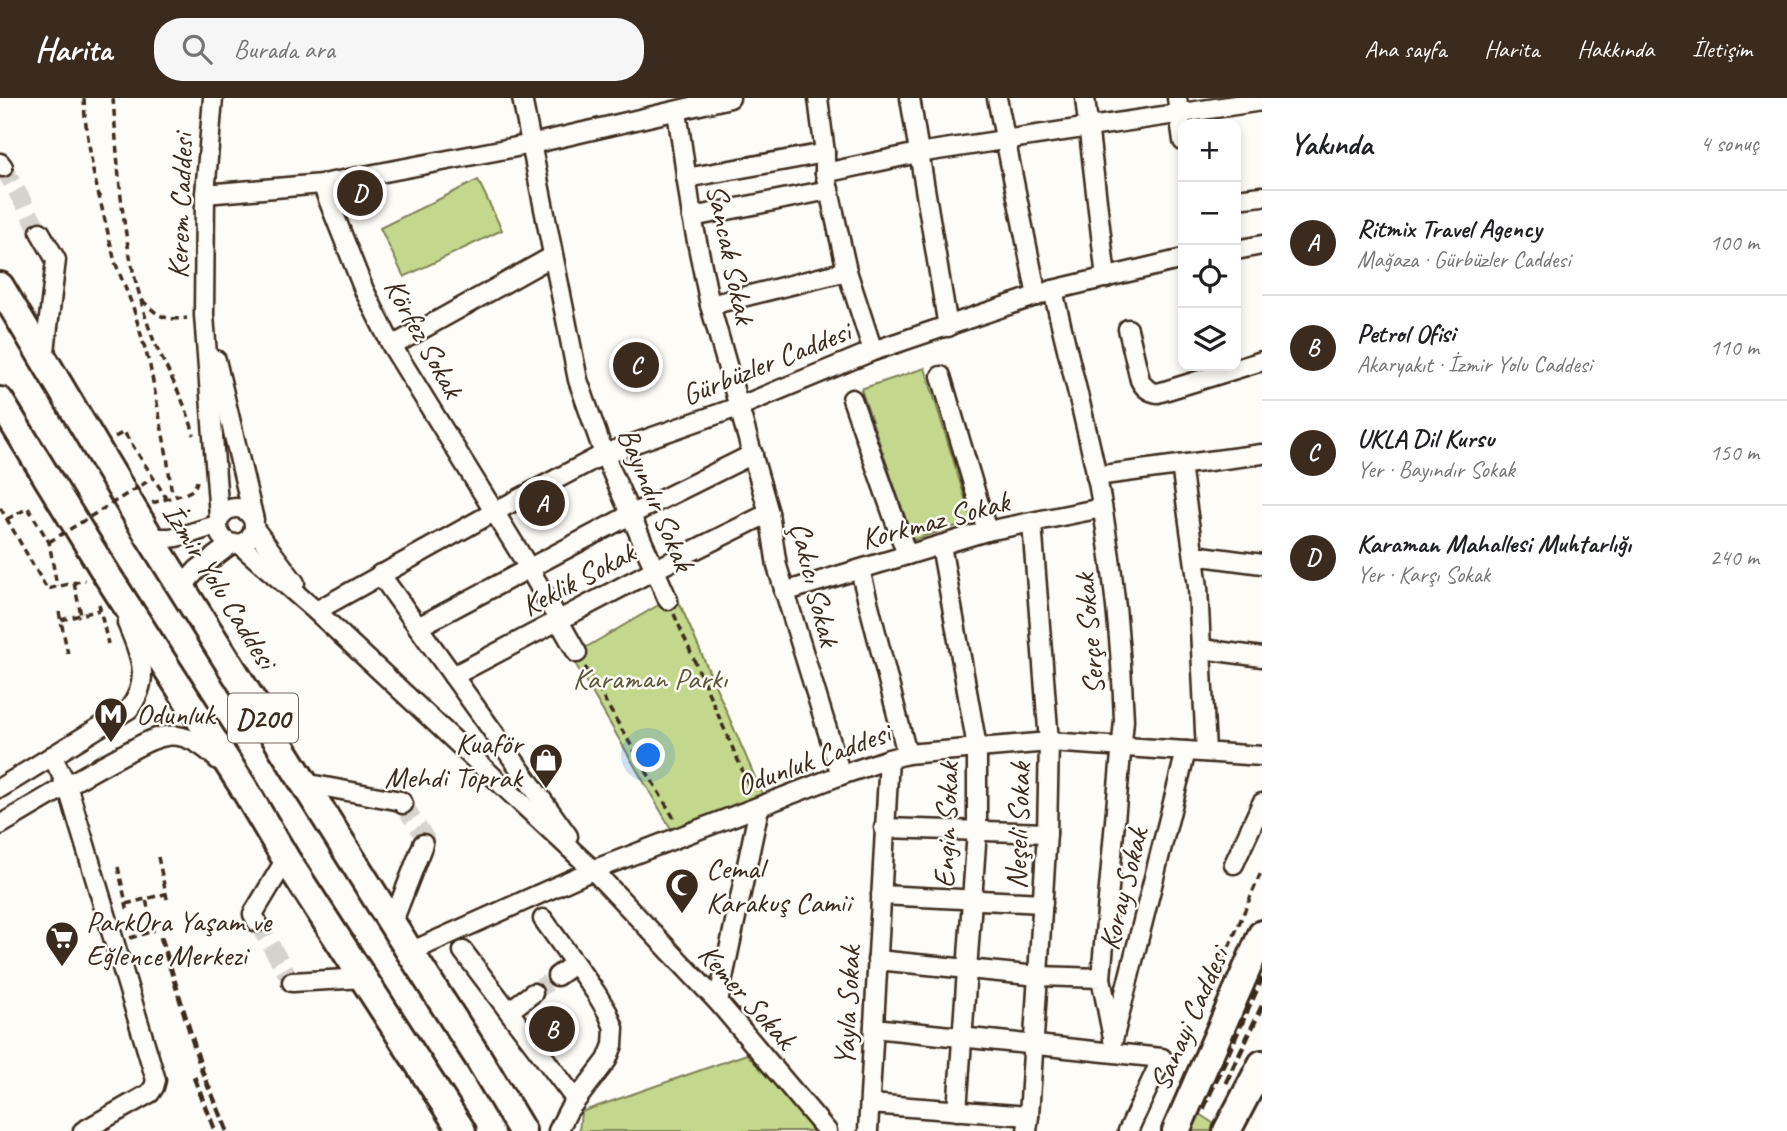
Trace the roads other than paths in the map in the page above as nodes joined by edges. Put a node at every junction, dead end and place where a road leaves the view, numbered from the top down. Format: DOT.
graph roads {
  1 [pos="213,98"];
  2 [pos="522,98"];
  3 [pos="730,98"];
  4 [pos="818,98"];
  5 [pos="910,98"];
  6 [pos="997,98"];
  7 [pos="1085,98"];
  8 [pos="1262,101"];
  9 [pos="1178,106"];
  10 [pos="677,111"];
  11 [pos="1089,127"];
  12 [pos="1004,140"];
  13 [pos="531,144"];
  14 [pos="825,153"];
  15 [pos="918,153"];
  16 [pos="686,178"];
  17 [pos="827,182"];
  18 [pos="322,184"];
  19 [pos="205,194"];
  20 [pos="1262,195"];
  21 [pos="1241,198"];
  22 [pos="692,218"];
  23 [pos="40,232"];
  24 [pos="1262,246"];
  25 [pos="1241,249"];
  26 [pos="553,256"];
  27 [pos="1178,260"];
  28 [pos="847,271"];
  29 [pos="1106,278"];
  30 [pos="3,289"];
  31 [pos="1045,293"];
  32 [pos="710,304"];
  33 [pos="204,316"];
  34 [pos="948,327"];
  35 [pos="1128,329"];
  36 [pos="392,346"];
  37 [pos="873,351"];
  38 [pos="44,360"];
  39 [pos="1262,361"];
  40 [pos="1241,365"];
  41 [pos="1216,371"];
  42 [pos="941,376"];
  43 [pos="852,399"];
  44 [pos="0,401"];
  45 [pos="738,407"];
  46 [pos="604,454"];
  47 [pos="752,454"];
  48 [pos="1262,454"];
  49 [pos="1181,465"];
  50 [pos="1096,476"];
  51 [pos="1102,508"];
  52 [pos="494,512"];
  53 [pos="769,513"];
  54 [pos="630,515"];
  55 [pos="218,521"];
  56 [pos="1032,523"];
  57 [pos="254,524"];
  58 [pos="987,531"];
  59 [pos="149,536"];
  60 [pos="235,544"];
  61 [pos="941,545"];
  62 [pos="907,555"];
  63 [pos="1194,555"];
  64 [pos="1262,564"];
  65 [pos="529,568"];
  66 [pos="654,570"];
  67 [pos="860,570"];
  68 [pos="380,574"];
  69 [pos="107,575"];
  70 [pos="784,592"];
  71 [pos="186,594"];
  72 [pos="668,600"];
  73 [pos="316,611"];
  74 [pos="560,621"];
  75 [pos="418,627"];
  76 [pos="1202,649"];
  77 [pos="577,653"];
  78 [pos="1262,657"];
  79 [pos="453,676"];
  80 [pos="1049,742"];
  81 [pos="1122,746"];
  82 [pos="977,747"];
  83 [pos="1186,751"];
  84 [pos="1206,752"];
  85 [pos="907,754"];
  86 [pos="52,756"];
  87 [pos="1262,756"];
  88 [pos="889,759"];
  89 [pos="841,775"];
  90 [pos="304,783"];
  91 [pos="67,785"];
  92 [pos="242,785"];
  93 [pos="0,788"];
  94 [pos="1262,803"];
  95 [pos="403,804"];
  96 [pos="759,808"];
  97 [pos="0,825"];
  98 [pos="884,828"];
  99 [pos="976,830"];
  100 [pos="1047,833"];
  101 [pos="423,844"];
  102 [pos="286,859"];
  103 [pos="1234,864"];
  104 [pos="593,870"];
  105 [pos="881,895"];
  106 [pos="971,900"];
  107 [pos="1042,903"];
  108 [pos="543,919"];
  109 [pos="257,922"];
  110 [pos="392,924"];
  111 [pos="1262,934"];
  112 [pos="463,951"];
  113 [pos="410,952"];
  114 [pos="877,960"];
  115 [pos="574,964"];
  116 [pos="966,968"];
  117 [pos="557,976"];
  118 [pos="1038,976"];
  119 [pos="365,978"];
  120 [pos="1101,978"];
  121 [pos="292,982"];
  122 [pos="533,993"];
  123 [pos="718,1002"];
  124 [pos="509,1011"];
  125 [pos="874,1028"];
  126 [pos="962,1037"];
  127 [pos="1113,1040"];
  128 [pos="1033,1045"];
  129 [pos="1262,1063"];
  130 [pos="1262,1080"];
  131 [pos="576,1100"];
  132 [pos="870,1104"];
  133 [pos="957,1111"];
  134 [pos="1028,1123"];
  135 [pos="83,1131"];
  136 [pos="462,1131"];
  137 [pos="522,1131"];
  138 [pos="558,1131"];
  139 [pos="827,1131"];
  140 [pos="868,1131"];
  141 [pos="1128,1131"];
  142 [pos="1176,1131"];
  143 [pos="1227,1131"];
  144 [pos="1242,1131"];
  1 -- 19 [label="street, Kerem Caddesi"];
  2 -- 13 [label="street, Bayındır Sokak"];
  3 -- 10 [label="street"];
  4 -- 14 [label="street"];
  5 -- 15 [label="street"];
  6 -- 12 [label="street, Serçe Sokak"];
  7 -- 11 [label="street"];
  8 -- 9 [label="street"];
  9 -- 11 [label="street"];
  10 -- 13 [label="street"];
  10 -- 16 [label="street, Sancak Sokak"];
  11 -- 12 [label="street"];
  11 -- 29 [label="street"];
  12 -- 15 [label="street"];
  12 -- 31 [label="street, Serçe Sokak"];
  13 -- 18 [label="street"];
  13 -- 26 [label="street, Bayındır Sokak"];
  14 -- 16 [label="street"];
  14 -- 17 [label="street"];
  15 -- 17 [label="street"];
  15 -- 34 [label="street"];
  16 -- 22 [label="street, Sancak Sokak"];
  17 -- 22 [label="street"];
  17 -- 28 [label="street"];
  18 -- 19 [label="street"];
  18 -- 36 [label="street, Körfez Sokak"];
  19 -- 33 [label="street, Kerem Caddesi"];
  20 -- 21 [label="street"];
  22 -- 32 [label="street, Sancak Sokak"];
  23 -- 38 [label="street"];
  24 -- 25 [label="street"];
  26 -- 36 [label="street"];
  26 -- 46 [label="street, Bayındır Sokak"];
  27 -- 29 [label="street, Gürbüzler Caddesi"];
  28 -- 32 [label="street"];
  28 -- 37 [label="street"];
  29 -- 31 [label="street, Gürbüzler Caddesi"];
  30 -- 38 [label="highway, İzmir Yolu Caddesi / D200"];
  31 -- 34 [label="street, Gürbüzler Caddesi"];
  31 -- 50 [label="street, Serçe Sokak"];
  32 -- 45 [label="street, Sancak Sokak"];
  33 -- 55 [label="street, Kerem Caddesi"];
  33 -- 57 [label="street, Kerem Caddesi"];
  34 -- 37 [label="street, Gürbüzler Caddesi"];
  35 -- 41 [label="street"];
  36 -- 52 [label="street, Körfez Sokak"];
  37 -- 45 [label="street, Gürbüzler Caddesi"];
  38 -- 59 [label="highway, İzmir Yolu Caddesi / D200"];
  39 -- 40 [label="street"];
  42 -- 58 [label="street"];
  43 -- 62 [label="street"];
  44 -- 69 [label="highway, D200"];
  45 -- 46 [label="street, Gürbüzler Caddesi"];
  45 -- 47 [label="street, Çakıcı Sokak"];
  46 -- 52 [label="street, Gürbüzler Caddesi"];
  46 -- 54 [label="street, Bayındır Sokak"];
  47 -- 53 [label="street, Çakıcı Sokak"];
  47 -- 54 [label="street"];
  48 -- 49 [label="street"];
  49 -- 50 [label="street"];
  49 -- 63 [label="street"];
  50 -- 51 [label="street, Serçe Sokak"];
  51 -- 56 [label="street, Korkmaz Sokak"];
  51 -- 81 [label="street, Serçe Sokak"];
  52 -- 65 [label="street, Körfez Sokak"];
  52 -- 68 [label="street, Gürbüzler Caddesi"];
  53 -- 66 [label="street, Keklik Sokak"];
  53 -- 70 [label="street, Çakıcı Sokak"];
  54 -- 65 [label="street"];
  54 -- 66 [label="street, Bayındır Sokak"];
  55 -- 57 [label="street"];
  55 -- 59 [label="street"];
  55 -- 60 [label="street, Kerem Caddesi"];
  56 -- 58 [label="street, Korkmaz Sokak"];
  56 -- 80 [label="street, Neşeli Sokak"];
  57 -- 60 [label="street"];
  57 -- 73 [label="street, Kerem Caddesi"];
  58 -- 61 [label="street, Korkmaz Sokak"];
  59 -- 71 [label="highway, İzmir Yolu Caddesi / D200"];
  60 -- 71 [label="street"];
  60 -- 73 [label="street, Kerem Caddesi"];
  61 -- 62 [label="street, Korkmaz Sokak"];
  61 -- 82 [label="street, Engin Sokak"];
  62 -- 67 [label="street, Korkmaz Sokak"];
  63 -- 64 [label="street"];
  63 -- 76 [label="street"];
  65 -- 74 [label="street, Körfez Sokak"];
  65 -- 75 [label="street"];
  66 -- 72 [label="street, Bayındır Sokak"];
  66 -- 74 [label="street, Keklik Sokak"];
  67 -- 70 [label="street, Korkmaz Sokak"];
  67 -- 85 [label="street"];
  68 -- 73 [label="street, Gürbüzler Caddesi"];
  68 -- 75 [label="street"];
  69 -- 86 [label="street"];
  69 -- 92 [label="highway, D200"];
  70 -- 89 [label="street, Çakıcı Sokak"];
  71 -- 90 [label="highway, İzmir Yolu Caddesi / D200"];
  73 -- 104 [label="street, Kerem Caddesi"];
  74 -- 77 [label="street, Körfez Sokak"];
  74 -- 79 [label="street, Keklik Sokak"];
  75 -- 79 [label="street"];
  76 -- 78 [label="street"];
  76 -- 84 [label="street"];
  79 -- 104 [label="street"];
  80 -- 81 [label="street, Odunluk Caddesi"];
  80 -- 82 [label="street, Odunluk Caddesi"];
  80 -- 100 [label="street, Neşeli Sokak"];
  81 -- 83 [label="street, Odunluk Caddesi"];
  81 -- 120 [label="street, Serçe Sokak"];
  82 -- 85 [label="street, Odunluk Caddesi"];
  82 -- 99 [label="street, Engin Sokak"];
  83 -- 84 [label="street, Odunluk Caddesi"];
  83 -- 127 [label="street, Koray Sokak"];
  84 -- 87 [label="street, Odunluk Caddesi"];
  85 -- 88 [label="street, Odunluk Caddesi"];
  86 -- 91 [label="street"];
  86 -- 93 [label="street"];
  88 -- 89 [label="street, Odunluk Caddesi"];
  88 -- 98 [label="street, Yayla Sokak"];
  89 -- 96 [label="street, Odunluk Caddesi"];
  90 -- 95 [label="street"];
  90 -- 110 [label="highway, İzmir Yolu Caddesi / D200"];
  91 -- 92 [label="street"];
  91 -- 97 [label="street"];
  91 -- 135 [label="street"];
  92 -- 102 [label="highway, D200"];
  94 -- 103 [label="street"];
  96 -- 104 [label="street, Odunluk Caddesi"];
  96 -- 123 [label="street"];
  98 -- 99 [label="street"];
  98 -- 105 [label="street, Yayla Sokak"];
  99 -- 100 [label="street"];
  99 -- 106 [label="street, Engin Sokak"];
  100 -- 107 [label="street, Neşeli Sokak"];
  101 -- 110 [label="street"];
  102 -- 109 [label="street"];
  102 -- 119 [label="highway, D200"];
  104 -- 113 [label="street, Odunluk Caddesi"];
  104 -- 123 [label="street, Kemer Sokak"];
  105 -- 106 [label="street"];
  105 -- 114 [label="street, Yayla Sokak"];
  106 -- 107 [label="street"];
  106 -- 116 [label="street, Engin Sokak"];
  107 -- 118 [label="street, Neşeli Sokak"];
  108 -- 115 [label="street"];
  110 -- 113 [label="highway, İzmir Yolu Caddesi / D200"];
  111 -- 142 [label="highway, Sanayi Caddesi"];
  112 -- 124 [label="street"];
  113 -- 137 [label="highway, İzmir Yolu Caddesi / D200"];
  114 -- 116 [label="street"];
  114 -- 125 [label="street, Yayla Sokak"];
  115 -- 117 [label="street"];
  115 -- 131 [label="street"];
  116 -- 118 [label="street"];
  116 -- 126 [label="street, Engin Sokak"];
  118 -- 120 [label="street"];
  118 -- 128 [label="street, Neşeli Sokak"];
  119 -- 121 [label="street"];
  119 -- 136 [label="highway, D200"];
  120 -- 127 [label="street, Serçe Sokak"];
  122 -- 124 [label="street"];
  123 -- 139 [label="street, Kemer Sokak"];
  124 -- 131 [label="street"];
  125 -- 126 [label="street"];
  125 -- 132 [label="street, Yayla Sokak"];
  126 -- 128 [label="street"];
  126 -- 133 [label="street, Engin Sokak"];
  128 -- 134 [label="street, Neşeli Sokak"];
  128 -- 141 [label="street"];
  129 -- 143 [label="highway"];
  130 -- 144 [label="highway"];
  131 -- 138 [label="street"];
  132 -- 133 [label="street"];
  132 -- 140 [label="street, Yayla Sokak"];
  133 -- 134 [label="street"];
}
